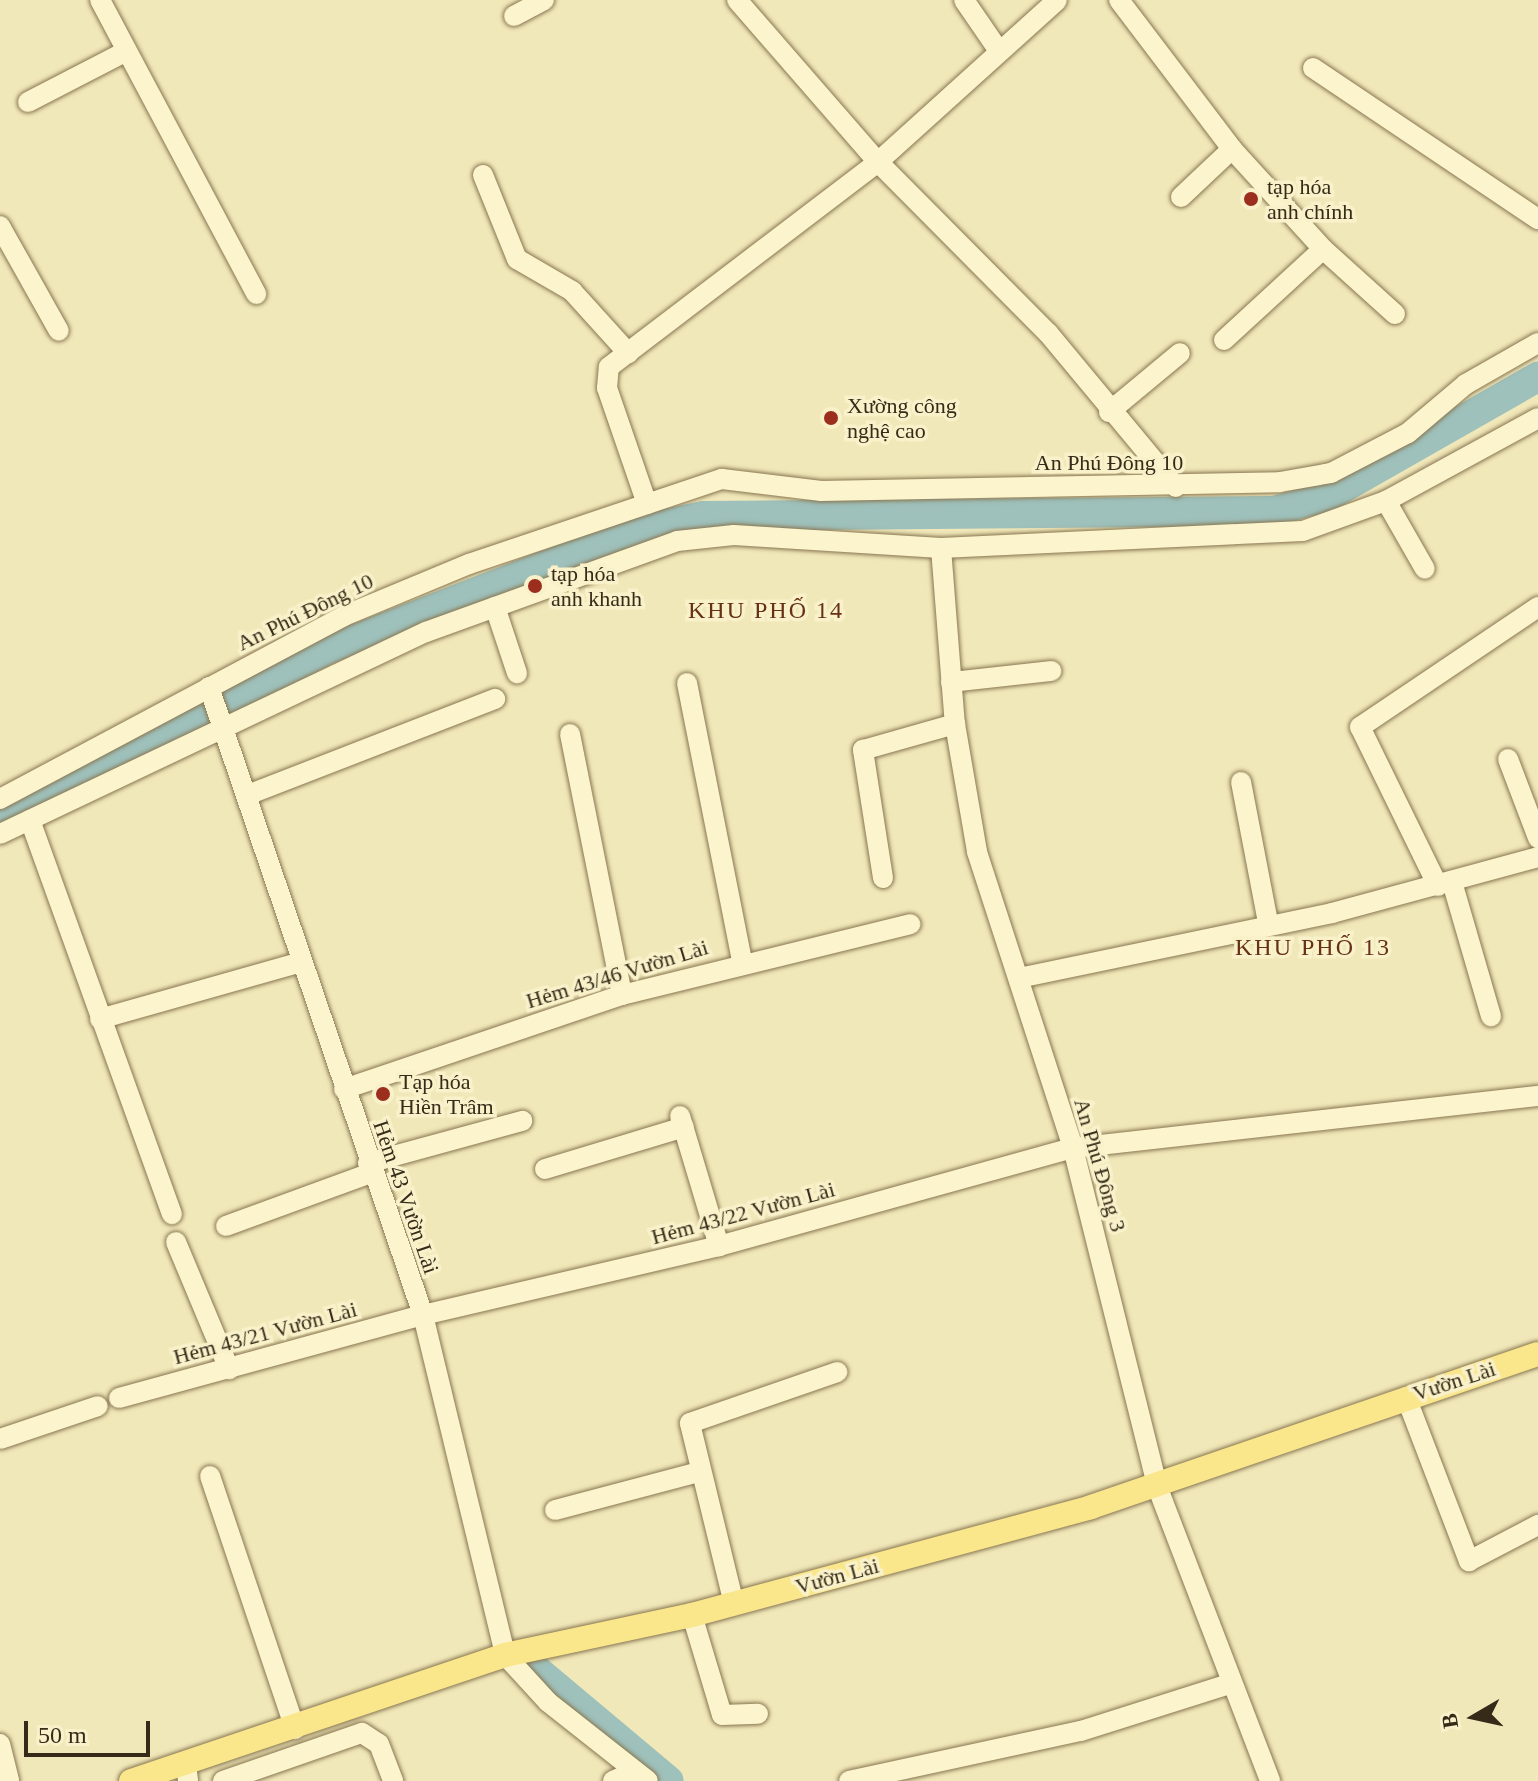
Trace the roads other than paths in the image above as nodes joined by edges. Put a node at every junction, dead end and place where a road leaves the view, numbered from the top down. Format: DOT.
graph roads {
  1 [pos="100,0"];
  2 [pos="544,0"];
  3 [pos="737,0"];
  4 [pos="964,0"];
  5 [pos="1057,0"];
  6 [pos="1119,0"];
  7 [pos="514,16"];
  8 [pos="999,51"];
  9 [pos="125,52"];
  10 [pos="1313,68"];
  11 [pos="28,102"];
  12 [pos="1232,149"];
  13 [pos="878,162"];
  14 [pos="483,175"];
  15 [pos="1181,197"];
  16 [pos="1538,219"];
  17 [pos="0,226"];
  18 [pos="1323,249"];
  19 [pos="256,294"];
  20 [pos="1395,314"];
  21 [pos="59,331"];
  22 [pos="1224,340"];
  23 [pos="1538,343"];
  24 [pos="628,353"];
  25 [pos="1180,353"];
  26 [pos="1109,412"];
  27 [pos="1538,418"];
  28 [pos="1176,487"];
  29 [pos="1386,501"];
  30 [pos="647,504"];
  31 [pos="941,548"];
  32 [pos="1425,569"];
  33 [pos="495,607"];
  34 [pos="1538,607"];
  35 [pos="1051,671"];
  36 [pos="517,673"];
  37 [pos="951,682"];
  38 [pos="687,683"];
  39 [pos="210,690"];
  40 [pos="495,699"];
  41 [pos="222,720"];
  42 [pos="955,724"];
  43 [pos="570,734"];
  44 [pos="1508,759"];
  45 [pos="1241,782"];
  46 [pos="250,794"];
  47 [pos="0,799"];
  48 [pos="30,820"];
  49 [pos="0,834"];
  50 [pos="1538,838"];
  51 [pos="1538,857"];
  52 [pos="883,878"];
  53 [pos="1445,884"];
  54 [pos="1268,922"];
  55 [pos="910,924"];
  56 [pos="742,961"];
  57 [pos="301,962"];
  58 [pos="1019,978"];
  59 [pos="622,995"];
  60 [pos="1491,1016"];
  61 [pos="100,1019"];
  62 [pos="344,1089"];
  63 [pos="1538,1096"];
  64 [pos="522,1121"];
  65 [pos="1073,1148"];
  66 [pos="370,1168"];
  67 [pos="545,1169"];
  68 [pos="172,1214"];
  69 [pos="226,1226"];
  70 [pos="176,1242"];
  71 [pos="719,1246"];
  72 [pos="423,1315"];
  73 [pos="1538,1354"];
  74 [pos="229,1369"];
  75 [pos="837,1372"];
  76 [pos="1406,1397"];
  77 [pos="119,1398"];
  78 [pos="98,1406"];
  79 [pos="0,1439"];
  80 [pos="699,1472"];
  81 [pos="210,1476"];
  82 [pos="1157,1486"];
  83 [pos="555,1510"];
  84 [pos="1538,1525"];
  85 [pos="734,1604"];
  86 [pos="692,1615"];
  87 [pos="505,1655"];
  88 [pos="1229,1684"];
  89 [pos="758,1714"];
  90 [pos="295,1729"];
  91 [pos="0,1744"];
  92 [pos="187,1772"];
  93 [pos="642,1776"];
  94 [pos="9,1781"];
  95 [pos="131,1781"];
  96 [pos="223,1781"];
  97 [pos="393,1781"];
  98 [pos="613,1781"];
  99 [pos="849,1781"];
  100 [pos="1270,1781"];
  1 -- 9 [label="street"];
  2 -- 7 [label="street"];
  3 -- 13 [label="street"];
  4 -- 8 [label="street"];
  5 -- 8 [label="street"];
  6 -- 12 [label="street"];
  8 -- 13 [label="street"];
  9 -- 11 [label="street"];
  9 -- 19 [label="street"];
  10 -- 16 [label="street"];
  12 -- 15 [label="street"];
  12 -- 18 [label="street"];
  13 -- 24 [label="street"];
  13 -- 26 [label="street"];
  14 -- 24 [label="street"];
  17 -- 21 [label="street"];
  18 -- 20 [label="street"];
  18 -- 22 [label="street"];
  23 -- 28 [label="street, An Phú Đông 10"];
  24 -- 30 [label="street"];
  25 -- 26 [label="street"];
  26 -- 28 [label="street"];
  27 -- 29 [label="street"];
  28 -- 30 [label="street, An Phú Đông 10"];
  29 -- 31 [label="street"];
  29 -- 32 [label="street"];
  30 -- 39 [label="street, An Phú Đông 10"];
  31 -- 33 [label="street"];
  31 -- 37 [label="street, An Phú Đông 3"];
  33 -- 36 [label="street"];
  33 -- 41 [label="street"];
  34 -- 53 [label="street"];
  35 -- 37 [label="street"];
  37 -- 42 [label="street, An Phú Đông 3"];
  38 -- 56 [label="street"];
  39 -- 41 [label="street, Hẻm 43 Vườn Lài"];
  39 -- 47 [label="street, An Phú Đông 10"];
  40 -- 46 [label="street"];
  41 -- 46 [label="street, Hẻm 43 Vườn Lài"];
  41 -- 48 [label="street"];
  42 -- 52 [label="street"];
  42 -- 58 [label="street, An Phú Đông 3"];
  43 -- 59 [label="street"];
  44 -- 50 [label="street"];
  45 -- 54 [label="street"];
  46 -- 57 [label="street, Hẻm 43 Vườn Lài"];
  48 -- 49 [label="street"];
  48 -- 61 [label="street"];
  51 -- 53 [label="street"];
  53 -- 54 [label="street"];
  53 -- 60 [label="street"];
  54 -- 58 [label="street"];
  55 -- 56 [label="street, Hẻm 43/46 Vườn Lài"];
  56 -- 59 [label="street, Hẻm 43/46 Vườn Lài"];
  57 -- 61 [label="street"];
  57 -- 62 [label="street, Hẻm 43 Vườn Lài"];
  58 -- 65 [label="street, An Phú Đông 3"];
  59 -- 62 [label="street, Hẻm 43/46 Vườn Lài"];
  61 -- 68 [label="street"];
  62 -- 66 [label="street, Hẻm 43 Vườn Lài"];
  63 -- 65 [label="street, Hẻm 43/22 Vườn Lài"];
  64 -- 66 [label="street"];
  65 -- 71 [label="street, Hẻm 43/22 Vườn Lài"];
  65 -- 82 [label="street, An Phú Đông 3"];
  66 -- 69 [label="street"];
  66 -- 72 [label="street, Hẻm 43 Vườn Lài"];
  67 -- 71 [label="street"];
  70 -- 74 [label="street"];
  71 -- 72 [label="street, Hẻm 43/22 Vườn Lài"];
  72 -- 74 [label="street, Hẻm 43/21 Vườn Lài"];
  72 -- 87 [label="street, Hẻm 43 Vườn Lài"];
  73 -- 76 [label="main road, Vườn Lài"];
  74 -- 77 [label="street, Hẻm 43/21 Vườn Lài"];
  75 -- 80 [label="street"];
  76 -- 82 [label="main road, Vườn Lài"];
  76 -- 84 [label="street"];
  78 -- 79 [label="street"];
  80 -- 83 [label="street"];
  80 -- 85 [label="street"];
  81 -- 90 [label="street"];
  82 -- 85 [label="main road, Vườn Lài"];
  82 -- 88 [label="street, An Phú Đông 3"];
  85 -- 86 [label="main road, Vườn Lài"];
  86 -- 87 [label="main road, Vườn Lài"];
  86 -- 89 [label="street"];
  87 -- 90 [label="main road, Vườn Lài"];
  87 -- 93 [label="street"];
  88 -- 99 [label="street"];
  88 -- 100 [label="street, An Phú Đông 3"];
  90 -- 92 [label="main road, Vườn Lài"];
  91 -- 94 [label="street"];
  92 -- 95 [label="main road, Vườn Lài"];
  93 -- 98 [label="street"];
  96 -- 97 [label="street"];
}
